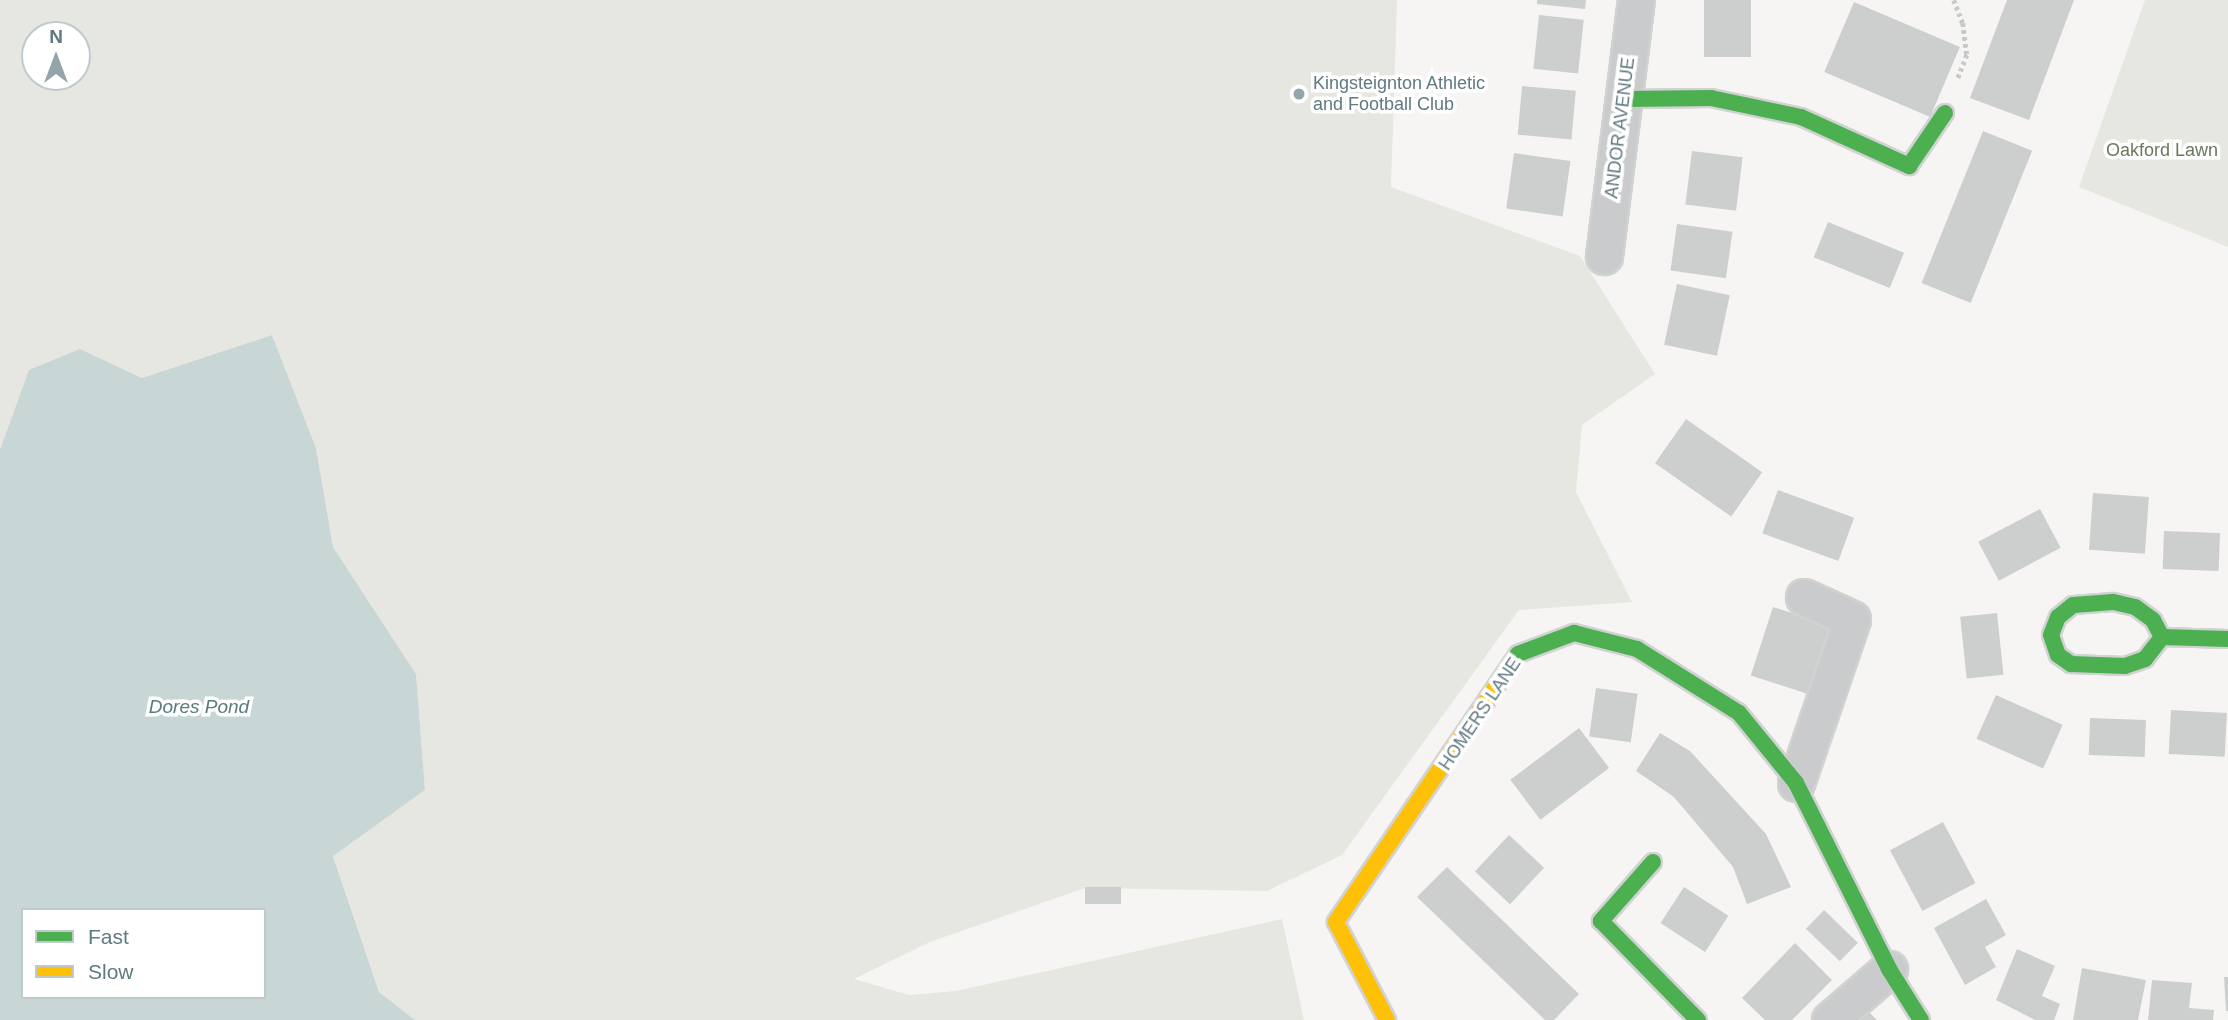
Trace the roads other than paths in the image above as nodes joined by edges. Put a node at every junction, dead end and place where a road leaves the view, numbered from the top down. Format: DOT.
graph roads {
  1 [pos="1636,0"];
  2 [pos="1626,99"];
  3 [pos="1945,113"];
  4 [pos="1604,256"];
  5 [pos="1804,597"];
  6 [pos="2162,637"];
  7 [pos="2228,639"];
  8 [pos="1796,783"];
  9 [pos="1653,862"];
  10 [pos="1889,969"];
  11 [pos="1387,1020"];
  12 [pos="1698,1020"];
  13 [pos="1830,1020"];
  14 [pos="1921,1020"];
  1 -- 2 [label="street, ANDOR AVENUE"];
  2 -- 3 [label="street"];
  2 -- 4 [label="street, ANDOR AVENUE"];
  5 -- 8 [label="street"];
  6 -- 6 [label="street"];
  6 -- 7 [label="street"];
  8 -- 10 [label="street, HOMERS LANE"];
  8 -- 11 [label="street, HOMERS LANE"];
  9 -- 12 [label="street"];
  10 -- 13 [label="street"];
  10 -- 14 [label="street, HOMERS LANE"];
}
